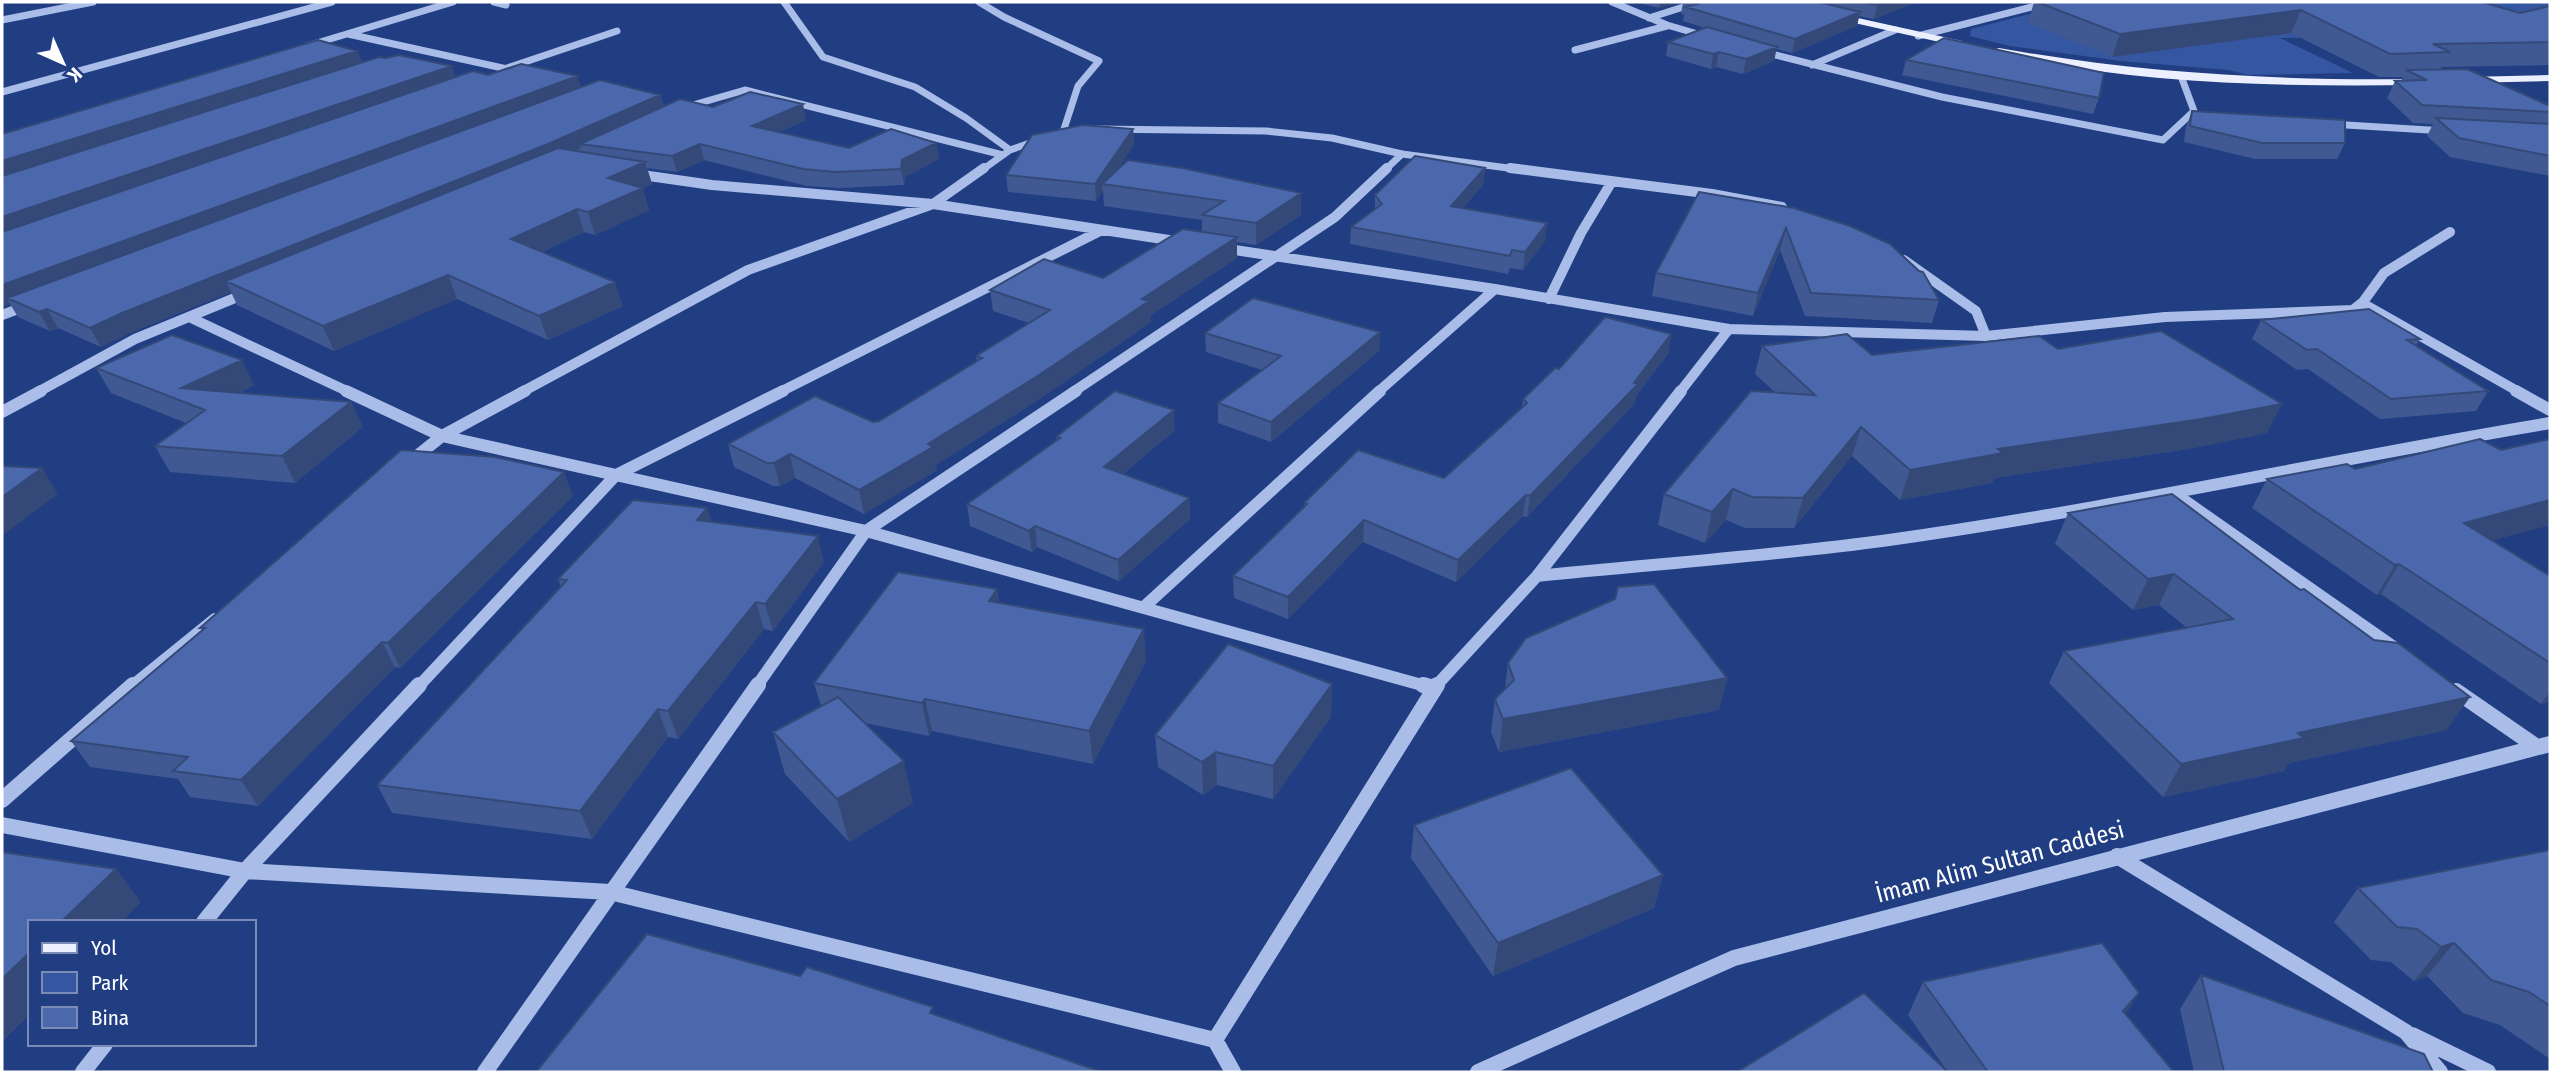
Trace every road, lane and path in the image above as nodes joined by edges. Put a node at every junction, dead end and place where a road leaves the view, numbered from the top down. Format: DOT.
graph roads {
  1 [pos="93,2"];
  2 [pos="332,2"];
  3 [pos="453,2"];
  4 [pos="494,2"];
  5 [pos="784,2"];
  6 [pos="979,2"];
  7 [pos="1612,2"];
  8 [pos="1699,2"];
  9 [pos="2051,2"];
  10 [pos="506,5"];
  11 [pos="1822,13"];
  12 [pos="1649,18"];
  13 [pos="2,20"];
  14 [pos="1667,25"];
  15 [pos="1895,30"];
  16 [pos="617,31"];
  17 [pos="348,34"];
  18 [pos="1918,36"];
  19 [pos="1720,40"];
  20 [pos="1972,46"];
  21 [pos="1746,47"];
  22 [pos="302,48"];
  23 [pos="1985,48"];
  24 [pos="1575,50"];
  25 [pos="428,51"];
  26 [pos="414,56"];
  27 [pos="1811,65"];
  28 [pos="506,68"];
  29 [pos="494,73"];
  30 [pos="530,74"];
  31 [pos="2181,76"];
  32 [pos="2550,78"];
  33 [pos="2461,80"];
  34 [pos="2433,81"];
  35 [pos="2,92"];
  36 [pos="686,107"];
  37 [pos="674,109"];
  38 [pos="2194,111"];
  39 [pos="2208,113"];
  40 [pos="2318,122"];
  41 [pos="1089,129"];
  42 [pos="1076,131"];
  43 [pos="1063,132"];
  44 [pos="2459,132"];
  45 [pos="1006,153"];
  46 [pos="1402,154"];
  47 [pos="618,172"];
  48 [pos="1611,183"];
  49 [pos="933,204"];
  50 [pos="1792,210"];
  51 [pos="1102,230"];
  52 [pos="2450,232"];
  53 [pos="1194,244"];
  54 [pos="1207,246"];
  55 [pos="1893,252"];
  56 [pos="1275,256"];
  57 [pos="1495,289"];
  58 [pos="253,291"];
  59 [pos="1549,299"];
  60 [pos="40,300"];
  61 [pos="2364,304"];
  62 [pos="2,314"];
  63 [pos="189,317"];
  64 [pos="1729,329"];
  65 [pos="1986,336"];
  66 [pos="2550,410"];
  67 [pos="2,412"];
  68 [pos="2550,423"];
  69 [pos="442,436"];
  70 [pos="400,470"];
  71 [pos="616,475"];
  72 [pos="2175,494"];
  73 [pos="866,531"];
  74 [pos="1538,576"];
  75 [pos="1144,606"];
  76 [pos="219,615"];
  77 [pos="2412,660"];
  78 [pos="2446,684"];
  79 [pos="1434,688"];
  80 [pos="2543,746"];
  81 [pos="2,800"];
  82 [pos="2,825"];
  83 [pos="2118,856"];
  84 [pos="245,871"];
  85 [pos="610,892"];
  86 [pos="206,920"];
  87 [pos="2406,1031"];
  88 [pos="1214,1040"];
  89 [pos="104,1046"];
  90 [pos="83,1072"];
  91 [pos="485,1072"];
  92 [pos="1233,1072"];
  93 [pos="1478,1072"];
  94 [pos="2440,1072"];
  95 [pos="2488,1072"];
  1 -- 13 [label="street"];
  2 -- 35 [label="street"];
  3 -- 17 [label="street"];
  4 -- 10 [label="street"];
  5 -- 45 [label="street"];
  6 -- 43 [label="street"];
  7 -- 12 [label="street"];
  8 -- 12 [label="street"];
  9 -- 18 [label="street"];
  11 -- 15 [label="main road"];
  12 -- 14 [label="street"];
  14 -- 19 [label="street"];
  14 -- 24 [label="street"];
  15 -- 18 [label="main road"];
  15 -- 27 [label="street"];
  16 -- 28 [label="street"];
  17 -- 22 [label="street"];
  17 -- 25 [label="street"];
  18 -- 20 [label="main road"];
  21 -- 27 [label="street"];
  23 -- 31 [label="main road"];
  25 -- 26 [label="street"];
  25 -- 28 [label="street"];
  27 -- 38 [label="street"];
  28 -- 29 [label="street"];
  28 -- 30 [label="street"];
  31 -- 34 [label="main road"];
  31 -- 38 [label="street"];
  32 -- 33 [label="main road"];
  36 -- 37 [label="street"];
  36 -- 45 [label="street"];
  38 -- 39 [label="street"];
  40 -- 44 [label="street"];
  41 -- 46 [label="street"];
  42 -- 43 [label="street"];
  43 -- 45 [label="street"];
  45 -- 49 [label="street"];
  46 -- 48 [label="street"];
  46 -- 56 [label="street"];
  47 -- 49 [label="street"];
  48 -- 50 [label="street"];
  48 -- 59 [label="street"];
  49 -- 51 [label="street"];
  49 -- 69 [label="street"];
  51 -- 53 [label="street"];
  51 -- 71 [label="street"];
  52 -- 61 [label="street"];
  54 -- 56 [label="street"];
  55 -- 65 [label="street"];
  56 -- 57 [label="street"];
  56 -- 73 [label="street"];
  57 -- 59 [label="street"];
  57 -- 75 [label="street"];
  58 -- 63 [label="street"];
  59 -- 64 [label="street"];
  60 -- 62 [label="street"];
  61 -- 65 [label="street"];
  61 -- 66 [label="street"];
  63 -- 67 [label="street"];
  63 -- 69 [label="street"];
  64 -- 65 [label="street"];
  64 -- 74 [label="street"];
  68 -- 72 [label="street"];
  69 -- 70 [label="street"];
  69 -- 71 [label="street"];
  71 -- 73 [label="street"];
  71 -- 84 [label="street"];
  72 -- 74 [label="street"];
  72 -- 77 [label="street"];
  73 -- 75 [label="street"];
  73 -- 85 [label="street"];
  74 -- 79 [label="street"];
  75 -- 79 [label="street"];
  76 -- 81 [label="street"];
  78 -- 80 [label="street"];
  79 -- 88 [label="street"];
  80 -- 83 [label="street, İmam Alim Sultan Caddesi"];
  82 -- 84 [label="street"];
  83 -- 87 [label="street"];
  83 -- 93 [label="street, İmam Alim Sultan Caddesi"];
  84 -- 85 [label="street"];
  84 -- 86 [label="street"];
  85 -- 88 [label="street"];
  85 -- 91 [label="street"];
  87 -- 94 [label="street"];
  87 -- 95 [label="street"];
  88 -- 92 [label="street"];
  89 -- 90 [label="street"];
}
